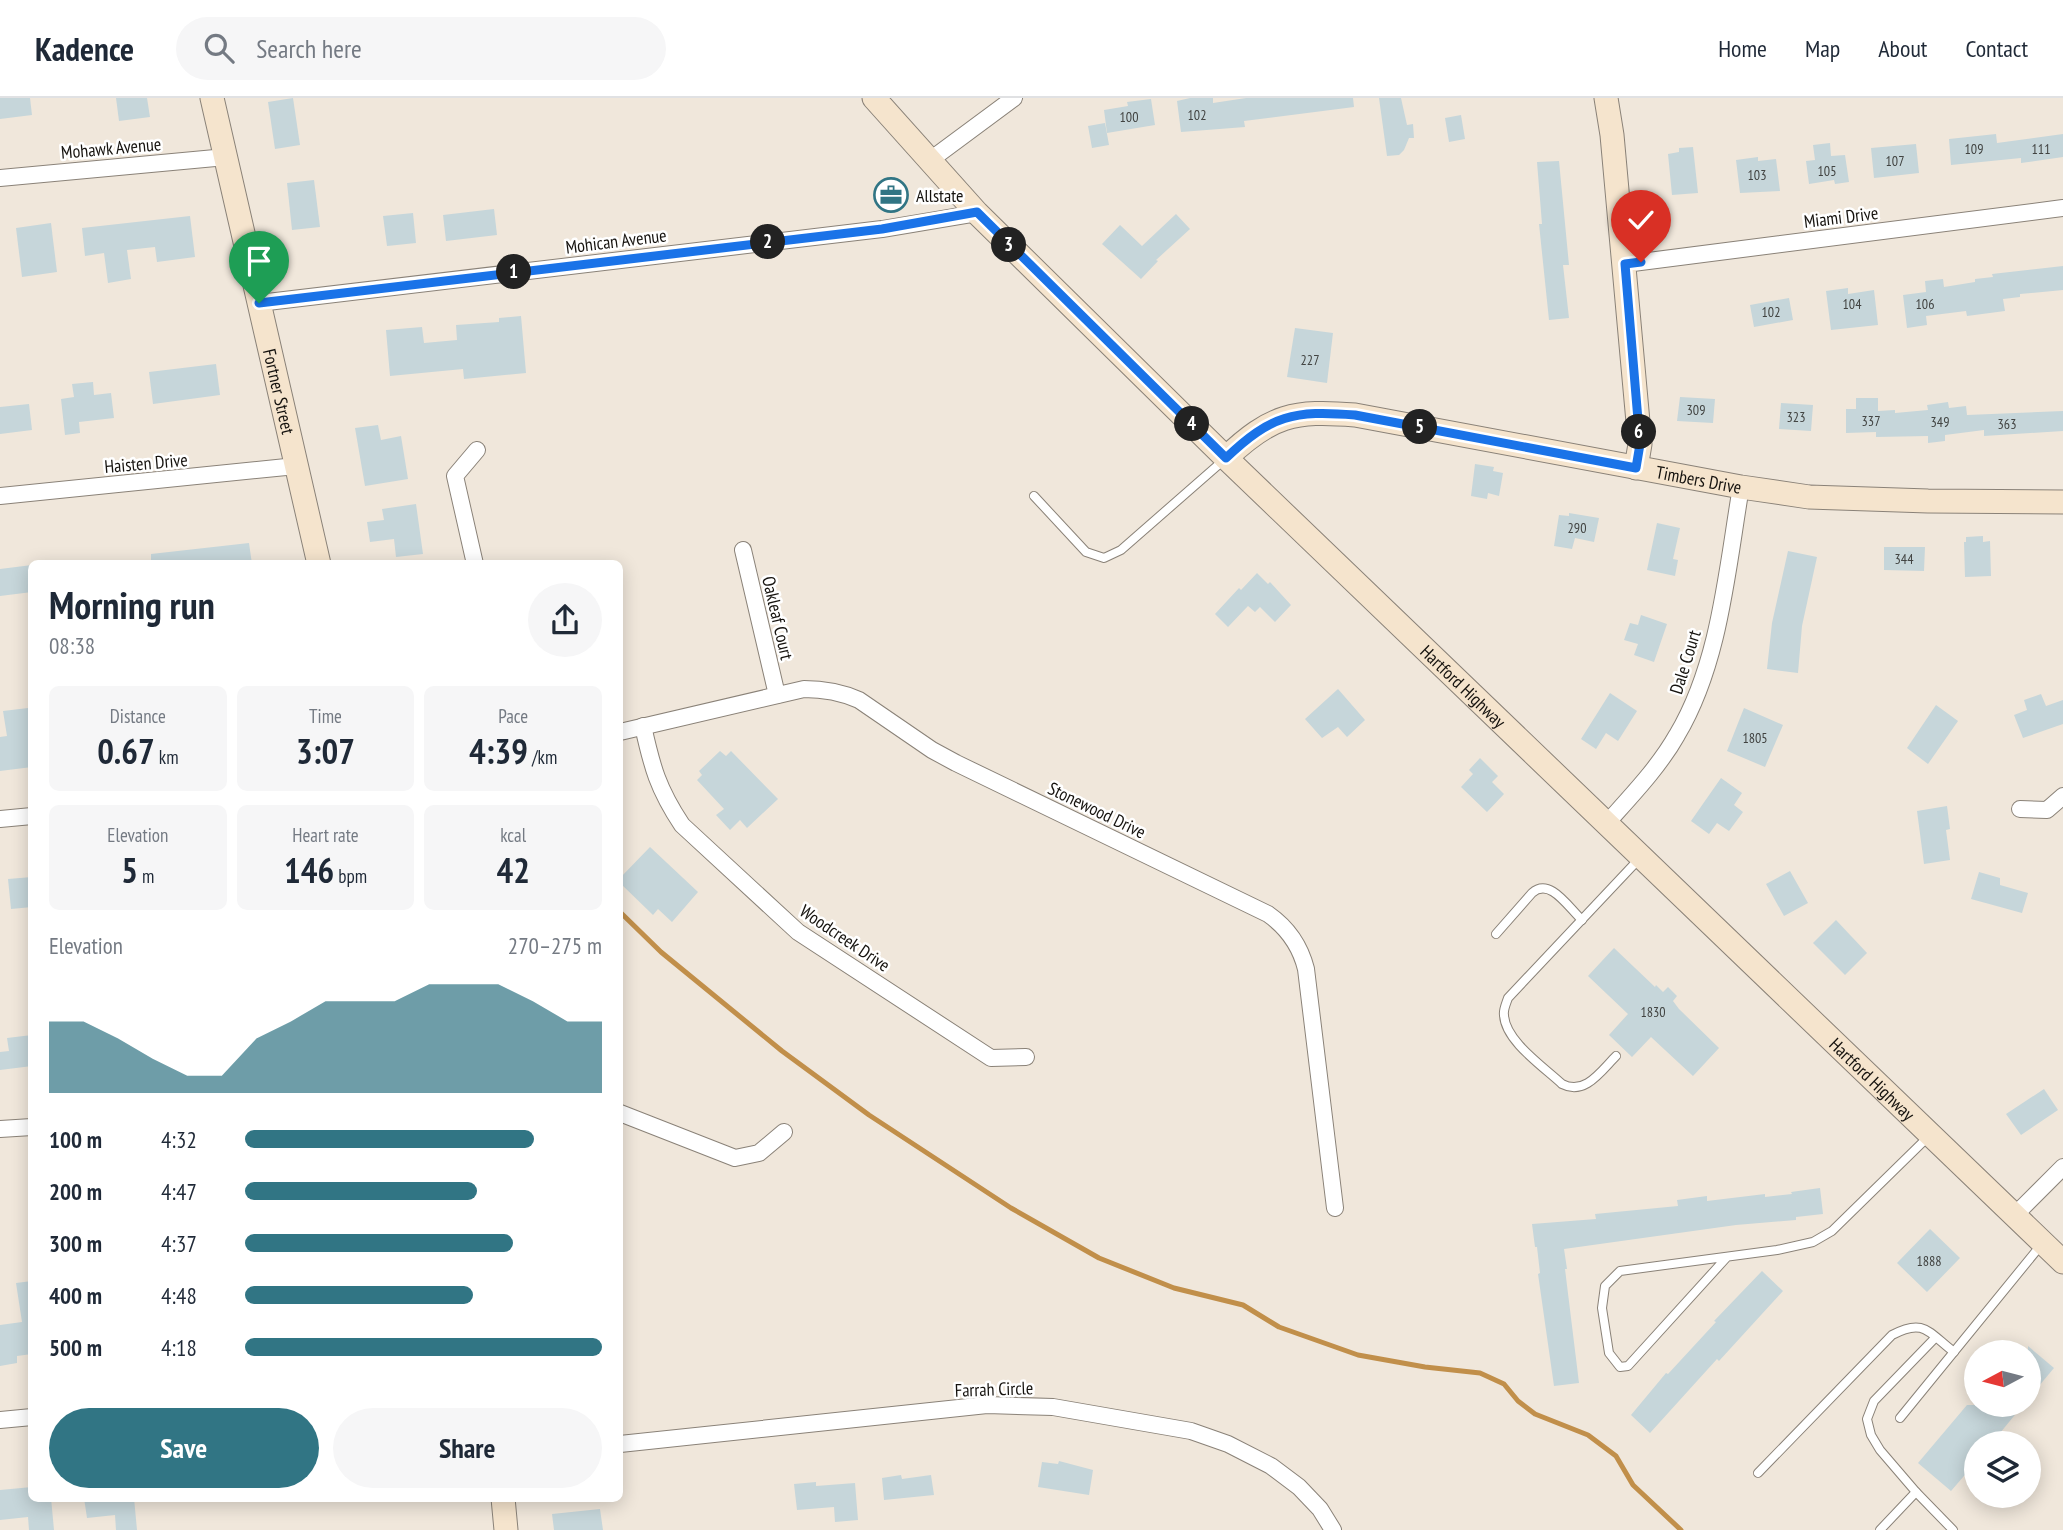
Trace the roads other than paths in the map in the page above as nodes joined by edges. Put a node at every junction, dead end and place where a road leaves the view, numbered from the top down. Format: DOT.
graph roads {
  1 [pos="212,98"];
  2 [pos="874,98"];
  3 [pos="1014,98"];
  4 [pos="1606,98"];
  5 [pos="226,157"];
  6 [pos="929,161"];
  7 [pos="0,178"];
  8 [pos="2063,208"];
  9 [pos="977,212"];
  10 [pos="1625,264"];
  11 [pos="259,303"];
  12 [pos="477,450"];
  13 [pos="1226,458"];
  14 [pos="296,466"];
  15 [pos="1636,468"];
  16 [pos="1741,487"];
  17 [pos="0,496"];
  18 [pos="1034,496"];
  19 [pos="2063,502"];
  20 [pos="743,550"];
  21 [pos="318,560"];
  22 [pos="474,560"];
  23 [pos="777,695"];
  24 [pos="643,726"];
  25 [pos="623,731"];
  26 [pos="2063,796"];
  27 [pos="2020,809"];
  28 [pos="28,816"];
  29 [pos="0,819"];
  30 [pos="1607,823"];
  31 [pos="1641,857"];
  32 [pos="1581,920"];
  33 [pos="1496,934"];
  34 [pos="1616,1056"];
  35 [pos="1026,1057"];
  36 [pos="623,1114"];
  37 [pos="28,1126"];
  38 [pos="0,1129"];
  39 [pos="784,1132"];
  40 [pos="1930,1135"];
  41 [pos="2063,1167"];
  42 [pos="1335,1208"];
  43 [pos="2014,1216"];
  44 [pos="2043,1243"];
  45 [pos="1727,1257"];
  46 [pos="2063,1262"];
  47 [pos="1936,1338"];
  48 [pos="1954,1352"];
  49 [pos="28,1417"];
  50 [pos="1900,1418"];
  51 [pos="0,1420"];
  52 [pos="623,1444"];
  53 [pos="1758,1474"];
  54 [pos="1916,1492"];
  55 [pos="503,1502"];
  56 [pos="506,1530"];
  57 [pos="1333,1530"];
  58 [pos="1880,1530"];
  59 [pos="1953,1530"];
  1 -- 5 [label="street, Fortner Street"];
  2 -- 6 [label="street, Hartford Highway"];
  3 -- 6 [label="street"];
  4 -- 10 [label="street"];
  5 -- 7 [label="street, Mohawk Avenue"];
  5 -- 11 [label="street, Fortner Street"];
  6 -- 9 [label="street, Hartford Highway"];
  8 -- 10 [label="street, Miami Drive"];
  9 -- 11 [label="street, Mohican Avenue"];
  9 -- 13 [label="street, Hartford Highway"];
  10 -- 15 [label="street"];
  11 -- 14 [label="street, Fortner Street"];
  12 -- 22 [label="street"];
  13 -- 15 [label="street, Timbers Drive"];
  13 -- 18 [label="lane"];
  13 -- 30 [label="street, Hartford Highway"];
  14 -- 17 [label="street, Haisten Drive"];
  14 -- 21 [label="street, Fortner Street"];
  15 -- 16 [label="street, Timbers Drive"];
  16 -- 19 [label="street, Timbers Drive"];
  16 -- 30 [label="street, Dale Court"];
  20 -- 23 [label="street, Oakleaf Court"];
  23 -- 24 [label="street, Stonewood Drive"];
  23 -- 42 [label="street, Stonewood Drive"];
  24 -- 25 [label="street, Stonewood Drive"];
  24 -- 35 [label="street, Woodcreek Drive"];
  26 -- 27 [label="street"];
  28 -- 29 [label="street"];
  30 -- 31 [label="street, Hartford Highway"];
  31 -- 32 [label="lane"];
  31 -- 40 [label="street, Hartford Highway"];
  32 -- 33 [label="lane"];
  32 -- 34 [label="lane"];
  36 -- 39 [label="street"];
  37 -- 38 [label="street"];
  40 -- 43 [label="street, Hartford Highway"];
  40 -- 45 [label="lane"];
  41 -- 43 [label="street"];
  43 -- 44 [label="street, Hartford Highway"];
  44 -- 46 [label="street, Hartford Highway"];
  44 -- 48 [label="lane"];
  45 -- 45 [label="lane"];
  47 -- 48 [label="lane"];
  47 -- 53 [label="lane"];
  47 -- 54 [label="lane"];
  48 -- 50 [label="lane"];
  49 -- 51 [label="street"];
  52 -- 57 [label="street, Farrah Circle"];
  54 -- 58 [label="lane"];
  54 -- 59 [label="lane"];
  55 -- 56 [label="street"];
}
